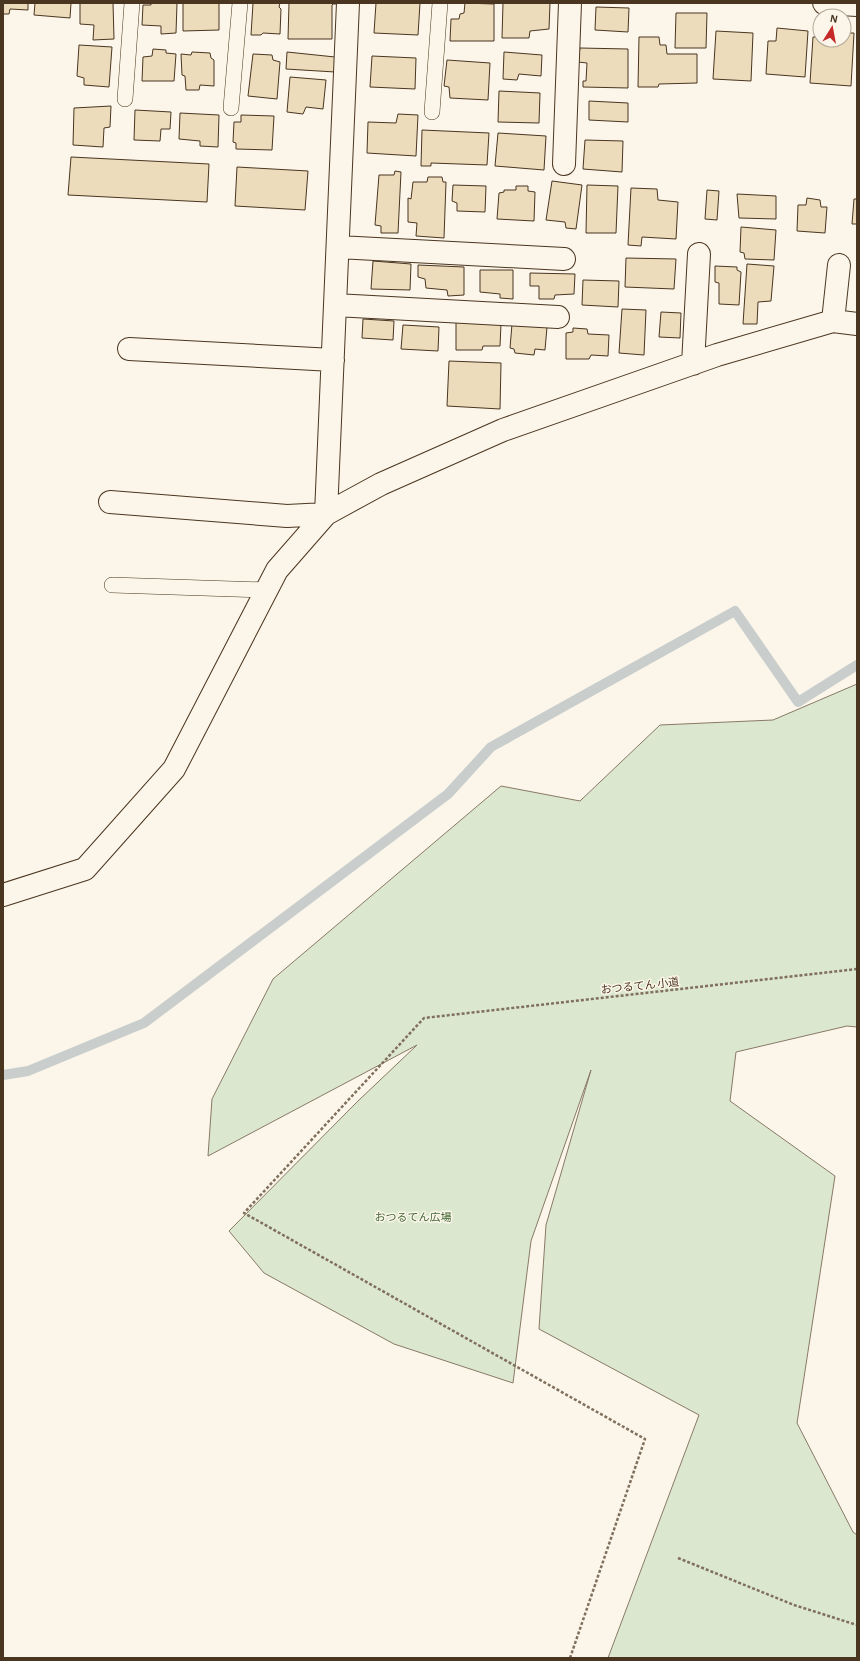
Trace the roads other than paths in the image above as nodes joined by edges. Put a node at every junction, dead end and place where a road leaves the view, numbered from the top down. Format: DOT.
graph roads {
  1 [pos="132,3"];
  2 [pos="240,3"];
  3 [pos="348,3"];
  4 [pos="440,3"];
  5 [pos="570,3"];
  6 [pos="824,3"];
  7 [pos="857,5"];
  8 [pos="125,100"];
  9 [pos="231,108"];
  10 [pos="432,112"];
  11 [pos="564,164"];
  12 [pos="338,247"];
  13 [pos="698,254"];
  14 [pos="564,259"];
  15 [pos="839,265"];
  16 [pos="335,305"];
  17 [pos="558,317"];
  18 [pos="832,321"];
  19 [pos="857,324"];
  20 [pos="128,349"];
  21 [pos="333,360"];
  22 [pos="693,364"];
  23 [pos="110,502"];
  24 [pos="326,514"];
  25 [pos="112,585"];
  26 [pos="266,590"];
  27 [pos="3,895"];
  1 -- 8 [label="lane"];
  2 -- 9 [label="lane"];
  3 -- 12 [label="street"];
  4 -- 10 [label="lane"];
  5 -- 11 [label="street"];
  6 -- 7 [label="street"];
  12 -- 14 [label="street"];
  12 -- 16 [label="street"];
  13 -- 22 [label="street"];
  15 -- 18 [label="street"];
  16 -- 17 [label="street"];
  16 -- 21 [label="street"];
  18 -- 19 [label="street"];
  18 -- 22 [label="street"];
  20 -- 21 [label="street"];
  21 -- 24 [label="street"];
  22 -- 24 [label="street"];
  23 -- 24 [label="street"];
  24 -- 26 [label="street"];
  25 -- 26 [label="lane"];
  26 -- 27 [label="street"];
}
